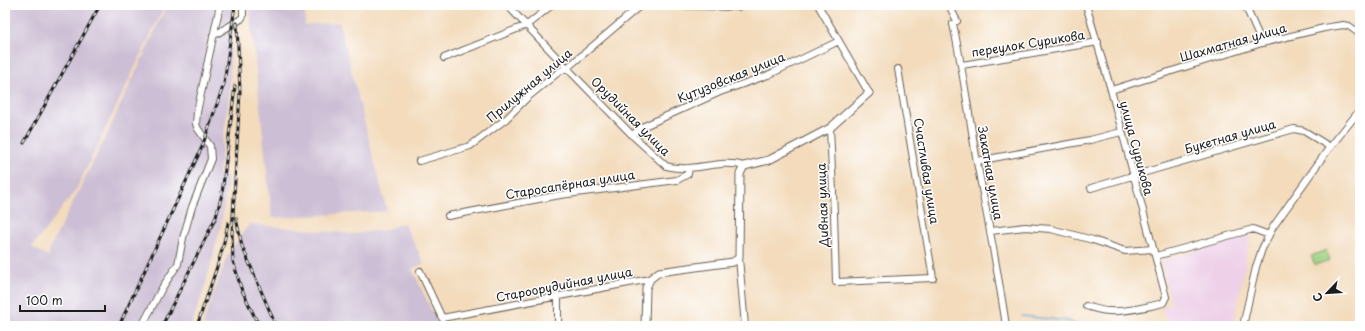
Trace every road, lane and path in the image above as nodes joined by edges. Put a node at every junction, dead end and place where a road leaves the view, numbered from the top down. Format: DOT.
graph roads {
  1 [pos="220,5"];
  2 [pos="243,5"];
  3 [pos="507,5"];
  4 [pos="552,5"];
  5 [pos="641,5"];
  6 [pos="672,5"];
  7 [pos="742,5"];
  8 [pos="818,5"];
  9 [pos="949,5"];
  10 [pos="1086,5"];
  11 [pos="1245,5"];
  12 [pos="527,25"];
  13 [pos="1360,34"];
  14 [pos="213,36"];
  15 [pos="839,41"];
  16 [pos="1098,42"];
  17 [pos="1262,43"];
  18 [pos="444,58"];
  19 [pos="962,65"];
  20 [pos="567,68"];
  21 [pos="898,69"];
  22 [pos="1111,90"];
  23 [pos="869,93"];
  24 [pos="1360,110"];
  25 [pos="830,128"];
  26 [pos="1121,132"];
  27 [pos="632,135"];
  28 [pos="1330,147"];
  29 [pos="419,161"];
  30 [pos="977,161"];
  31 [pos="744,166"];
  32 [pos="689,168"];
  33 [pos="1134,176"];
  34 [pos="1091,188"];
  35 [pos="448,216"];
  36 [pos="991,231"];
  37 [pos="1269,235"];
  38 [pos="1153,248"];
  39 [pos="1156,256"];
  40 [pos="739,258"];
  41 [pos="420,271"];
  42 [pos="650,279"];
  43 [pos="836,282"];
  44 [pos="558,296"];
  45 [pos="1086,306"];
  46 [pos="142,326"];
  47 [pos="558,326"];
  48 [pos="645,326"];
  49 [pos="744,326"];
  50 [pos="1006,326"];
  51 [pos="1243,326"];
  1 -- 14 [label="street"];
  2 -- 14 [label="street"];
  3 -- 12 [label="street, Орудийная улица"];
  4 -- 12 [label="street"];
  5 -- 20 [label="street, Прилужная улица"];
  6 -- 7 [label="street"];
  8 -- 15 [label="street"];
  9 -- 19 [label="street, Закатная улица"];
  10 -- 16 [label="street, улица Сурикова"];
  11 -- 17 [label="street"];
  12 -- 18 [label="street"];
  12 -- 20 [label="street, Орудийная улица"];
  13 -- 17 [label="street, Шахматная улица"];
  14 -- 46 [label="street"];
  15 -- 23 [label="street"];
  15 -- 27 [label="street, Кутузовская улица"];
  16 -- 19 [label="street, переулок Сурикова"];
  16 -- 22 [label="street, улица Сурикова"];
  17 -- 22 [label="street, Шахматная улица"];
  19 -- 30 [label="street, Закатная улица"];
  20 -- 27 [label="street, Орудийная улица"];
  20 -- 29 [label="street, Прилужная улица"];
  21 -- 43 [label="street, Счастливая улица"];
  22 -- 26 [label="street, улица Сурикова"];
  23 -- 25 [label="street, Орудийная улица"];
  24 -- 28 [label="street"];
  25 -- 31 [label="street, Орудийная улица"];
  25 -- 43 [label="street, Дивная улица"];
  26 -- 30 [label="street"];
  26 -- 33 [label="street, улица Сурикова"];
  27 -- 32 [label="street, Орудийная улица"];
  28 -- 33 [label="street, Букетная улица"];
  28 -- 37 [label="street"];
  30 -- 36 [label="street, Закатная улица"];
  31 -- 32 [label="street, Орудийная улица"];
  31 -- 40 [label="street"];
  32 -- 35 [label="street, Старосапёрная улица"];
  33 -- 34 [label="street, Букетная улица"];
  33 -- 38 [label="street, улица Сурикова"];
  36 -- 38 [label="street"];
  36 -- 50 [label="street, Закатная улица"];
  37 -- 39 [label="street"];
  37 -- 51 [label="street"];
  38 -- 39 [label="street, улица Сурикова"];
  39 -- 45 [label="street, улица Сурикова"];
  40 -- 42 [label="street, Староорудийная улица"];
  40 -- 49 [label="street"];
  41 -- 44 [label="street, Староорудийная улица"];
  42 -- 44 [label="street, Староорудийная улица"];
  42 -- 48 [label="street"];
  44 -- 47 [label="street"];
}
